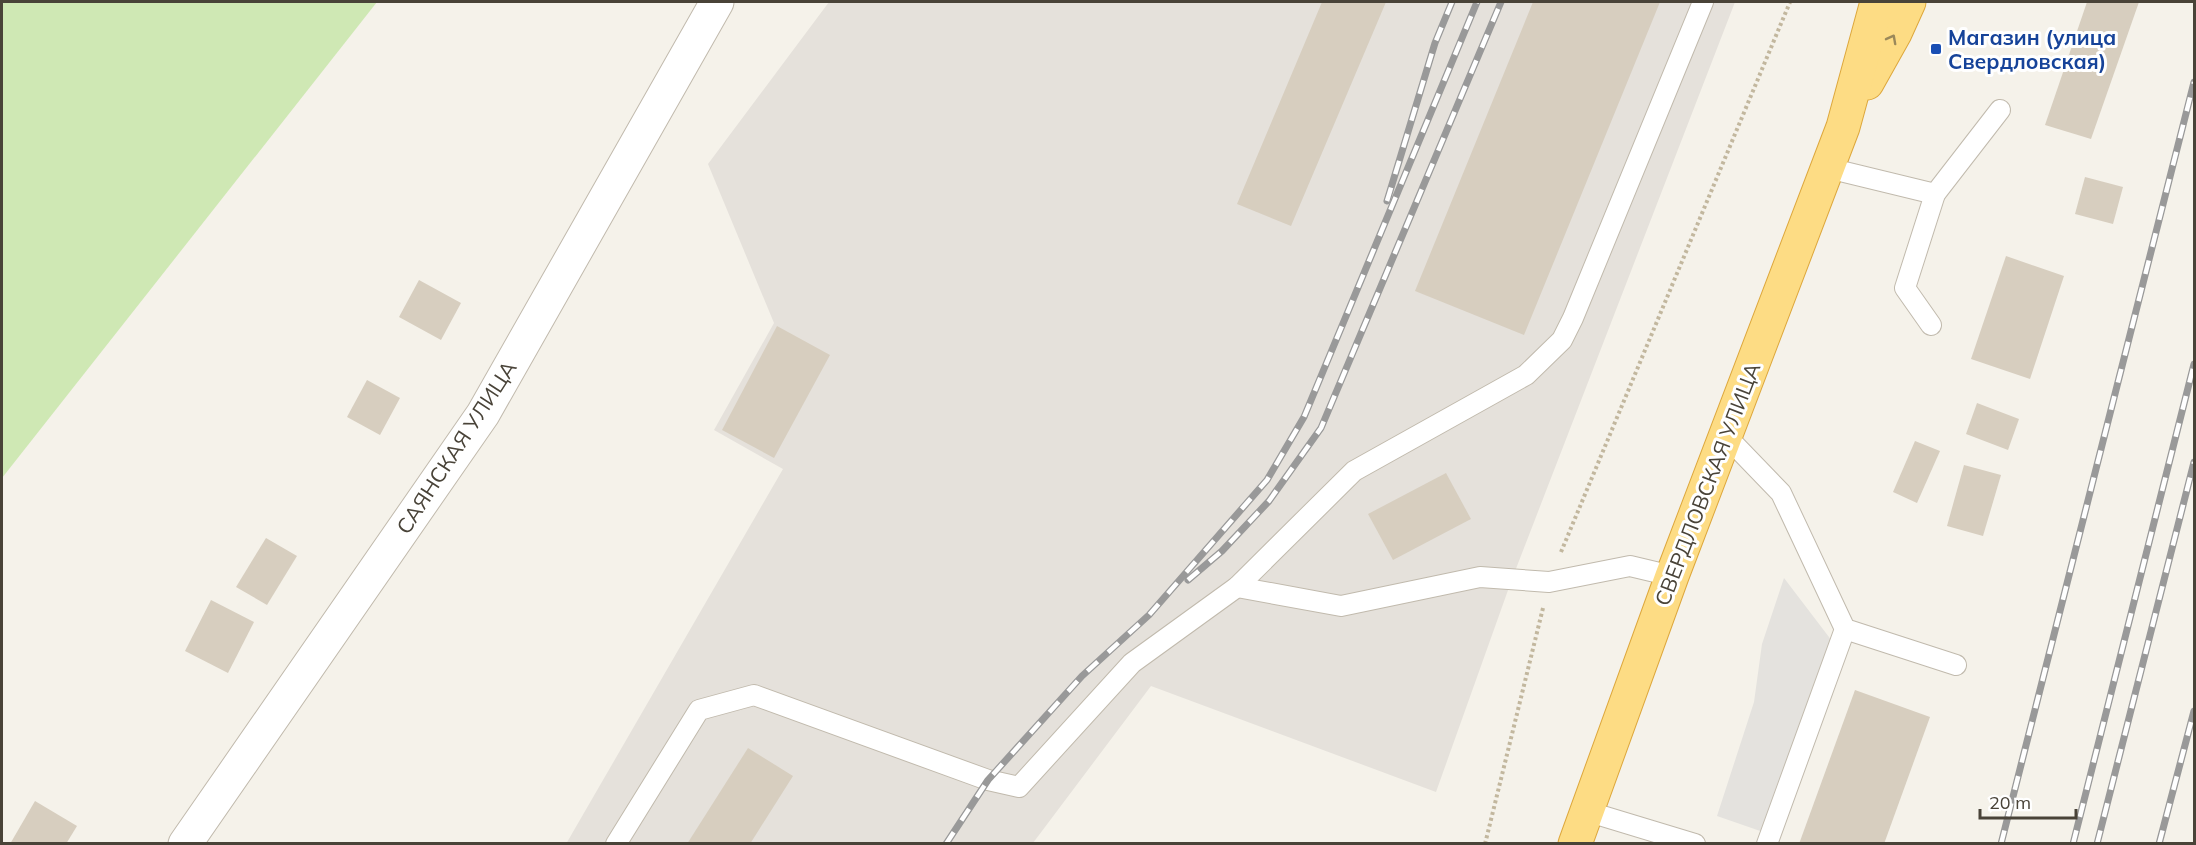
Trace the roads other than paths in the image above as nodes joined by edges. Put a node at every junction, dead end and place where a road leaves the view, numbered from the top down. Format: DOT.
graph roads {
  1 [pos="717,2"];
  2 [pos="1703,2"];
  3 [pos="1876,2"];
  4 [pos="1909,2"];
  5 [pos="2000,110"];
  6 [pos="1843,127"];
  7 [pos="1828,168"];
  8 [pos="1935,194"];
  9 [pos="1931,325"];
  10 [pos="1726,436"];
  11 [pos="1672,576"];
  12 [pos="1237,587"];
  13 [pos="1845,629"];
  14 [pos="1956,665"];
  15 [pos="1586,811"];
  16 [pos="185,843"];
  17 [pos="616,843"];
  18 [pos="1575,843"];
  19 [pos="1695,843"];
  20 [pos="1767,843"];
  1 -- 16 [label="street, САЯНСКАЯ УЛИЦА"];
  2 -- 12 [label="lane"];
  3 -- 6 [label="highway, СВЕРДЛОВСКАЯ УЛИЦА"];
  6 -- 4 [label="highway, СВЕРДЛОВСКАЯ УЛИЦА, one-way"];
  5 -- 8 [label="lane"];
  6 -- 7 [label="highway, СВЕРДЛОВСКАЯ УЛИЦА"];
  7 -- 8 [label="lane"];
  7 -- 10 [label="highway, СВЕРДЛОВСКАЯ УЛИЦА"];
  8 -- 9 [label="lane"];
  10 -- 11 [label="highway, СВЕРДЛОВСКАЯ УЛИЦА"];
  10 -- 13 [label="lane"];
  11 -- 12 [label="lane"];
  11 -- 15 [label="highway, СВЕРДЛОВСКАЯ УЛИЦА"];
  12 -- 17 [label="lane"];
  13 -- 14 [label="lane"];
  13 -- 20 [label="lane"];
  15 -- 18 [label="highway, СВЕРДЛОВСКАЯ УЛИЦА"];
  15 -- 19 [label="lane"];
}
